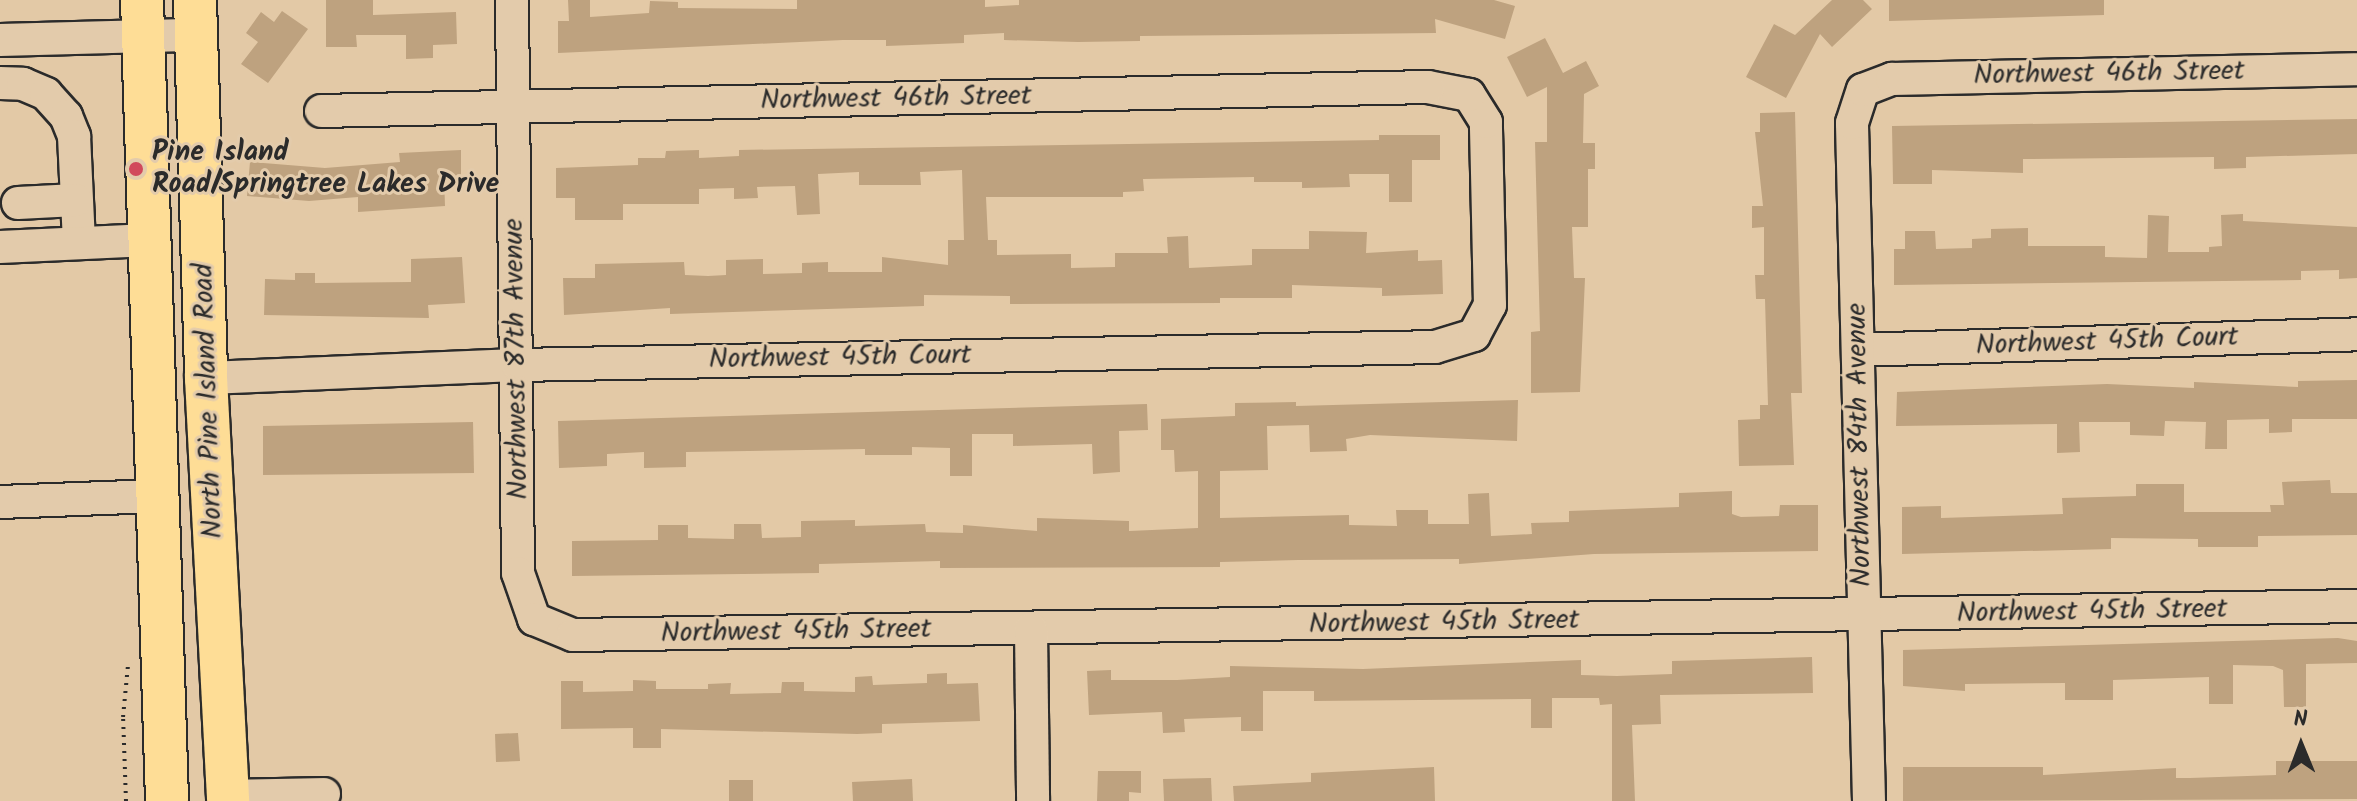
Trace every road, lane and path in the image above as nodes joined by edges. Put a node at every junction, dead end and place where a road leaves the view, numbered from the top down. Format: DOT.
graph roads {
  1 [pos="512,0"];
  2 [pos="196,18"];
  3 [pos="143,19"];
  4 [pos="0,40"];
  5 [pos="2357,69"];
  6 [pos="0,83"];
  7 [pos="1863,90"];
  8 [pos="513,108"];
  9 [pos="321,111"];
  10 [pos="76,200"];
  11 [pos="18,203"];
  12 [pos="149,240"];
  13 [pos="79,243"];
  14 [pos="0,247"];
  15 [pos="2357,334"];
  16 [pos="1474,335"];
  17 [pos="1858,350"];
  18 [pos="153,365"];
  19 [pos="518,365"];
  20 [pos="206,378"];
  21 [pos="157,496"];
  22 [pos="0,502"];
  23 [pos="2357,606"];
  24 [pos="1865,616"];
  25 [pos="534,619"];
  26 [pos="1031,629"];
  27 [pos="220,651"];
  28 [pos="129,657"];
  29 [pos="324,794"];
  30 [pos="228,798"];
  31 [pos="126,801"];
  32 [pos="167,801"];
  33 [pos="1033,801"];
  34 [pos="1869,801"];
  1 -- 8 [label="street, Northwest 87th Avenue"];
  2 -- 3 [label="street"];
  2 -- 20 [label="main road, North Pine Island Road"];
  3 -- 4 [label="street"];
  3 -- 12 [label="main road, North Pine Island Road"];
  5 -- 7 [label="street, Northwest 46th Street"];
  6 -- 10 [label="street"];
  7 -- 17 [label="street, Northwest 84th Avenue"];
  8 -- 9 [label="street, Northwest 46th Street"];
  8 -- 16 [label="street, Northwest 46th Street"];
  8 -- 19 [label="street, Northwest 87th Avenue"];
  10 -- 11 [label="street"];
  10 -- 13 [label="street"];
  12 -- 13 [label="street"];
  12 -- 18 [label="main road, North Pine Island Road"];
  13 -- 14 [label="street"];
  15 -- 17 [label="street, Northwest 45th Court"];
  16 -- 19 [label="street, Northwest 45th Court"];
  17 -- 24 [label="street, Northwest 84th Avenue"];
  18 -- 21 [label="main road, North Pine Island Road"];
  18 -- 27 [label="main road"];
  19 -- 20 [label="street, Northwest 45th Court"];
  19 -- 25 [label="street, Northwest 87th Avenue"];
  20 -- 27 [label="main road, North Pine Island Road"];
  21 -- 22 [label="street"];
  21 -- 32 [label="main road, North Pine Island Road"];
  23 -- 24 [label="street, Northwest 45th Street"];
  24 -- 26 [label="street, Northwest 45th Street"];
  24 -- 34 [label="street, Northwest 84th Avenue"];
  25 -- 26 [label="street, Northwest 45th Street"];
  26 -- 33 [label="street"];
  27 -- 30 [label="main road, North Pine Island Road"];
  28 -- 31 [label="path"];
  29 -- 30 [label="street"];
}
